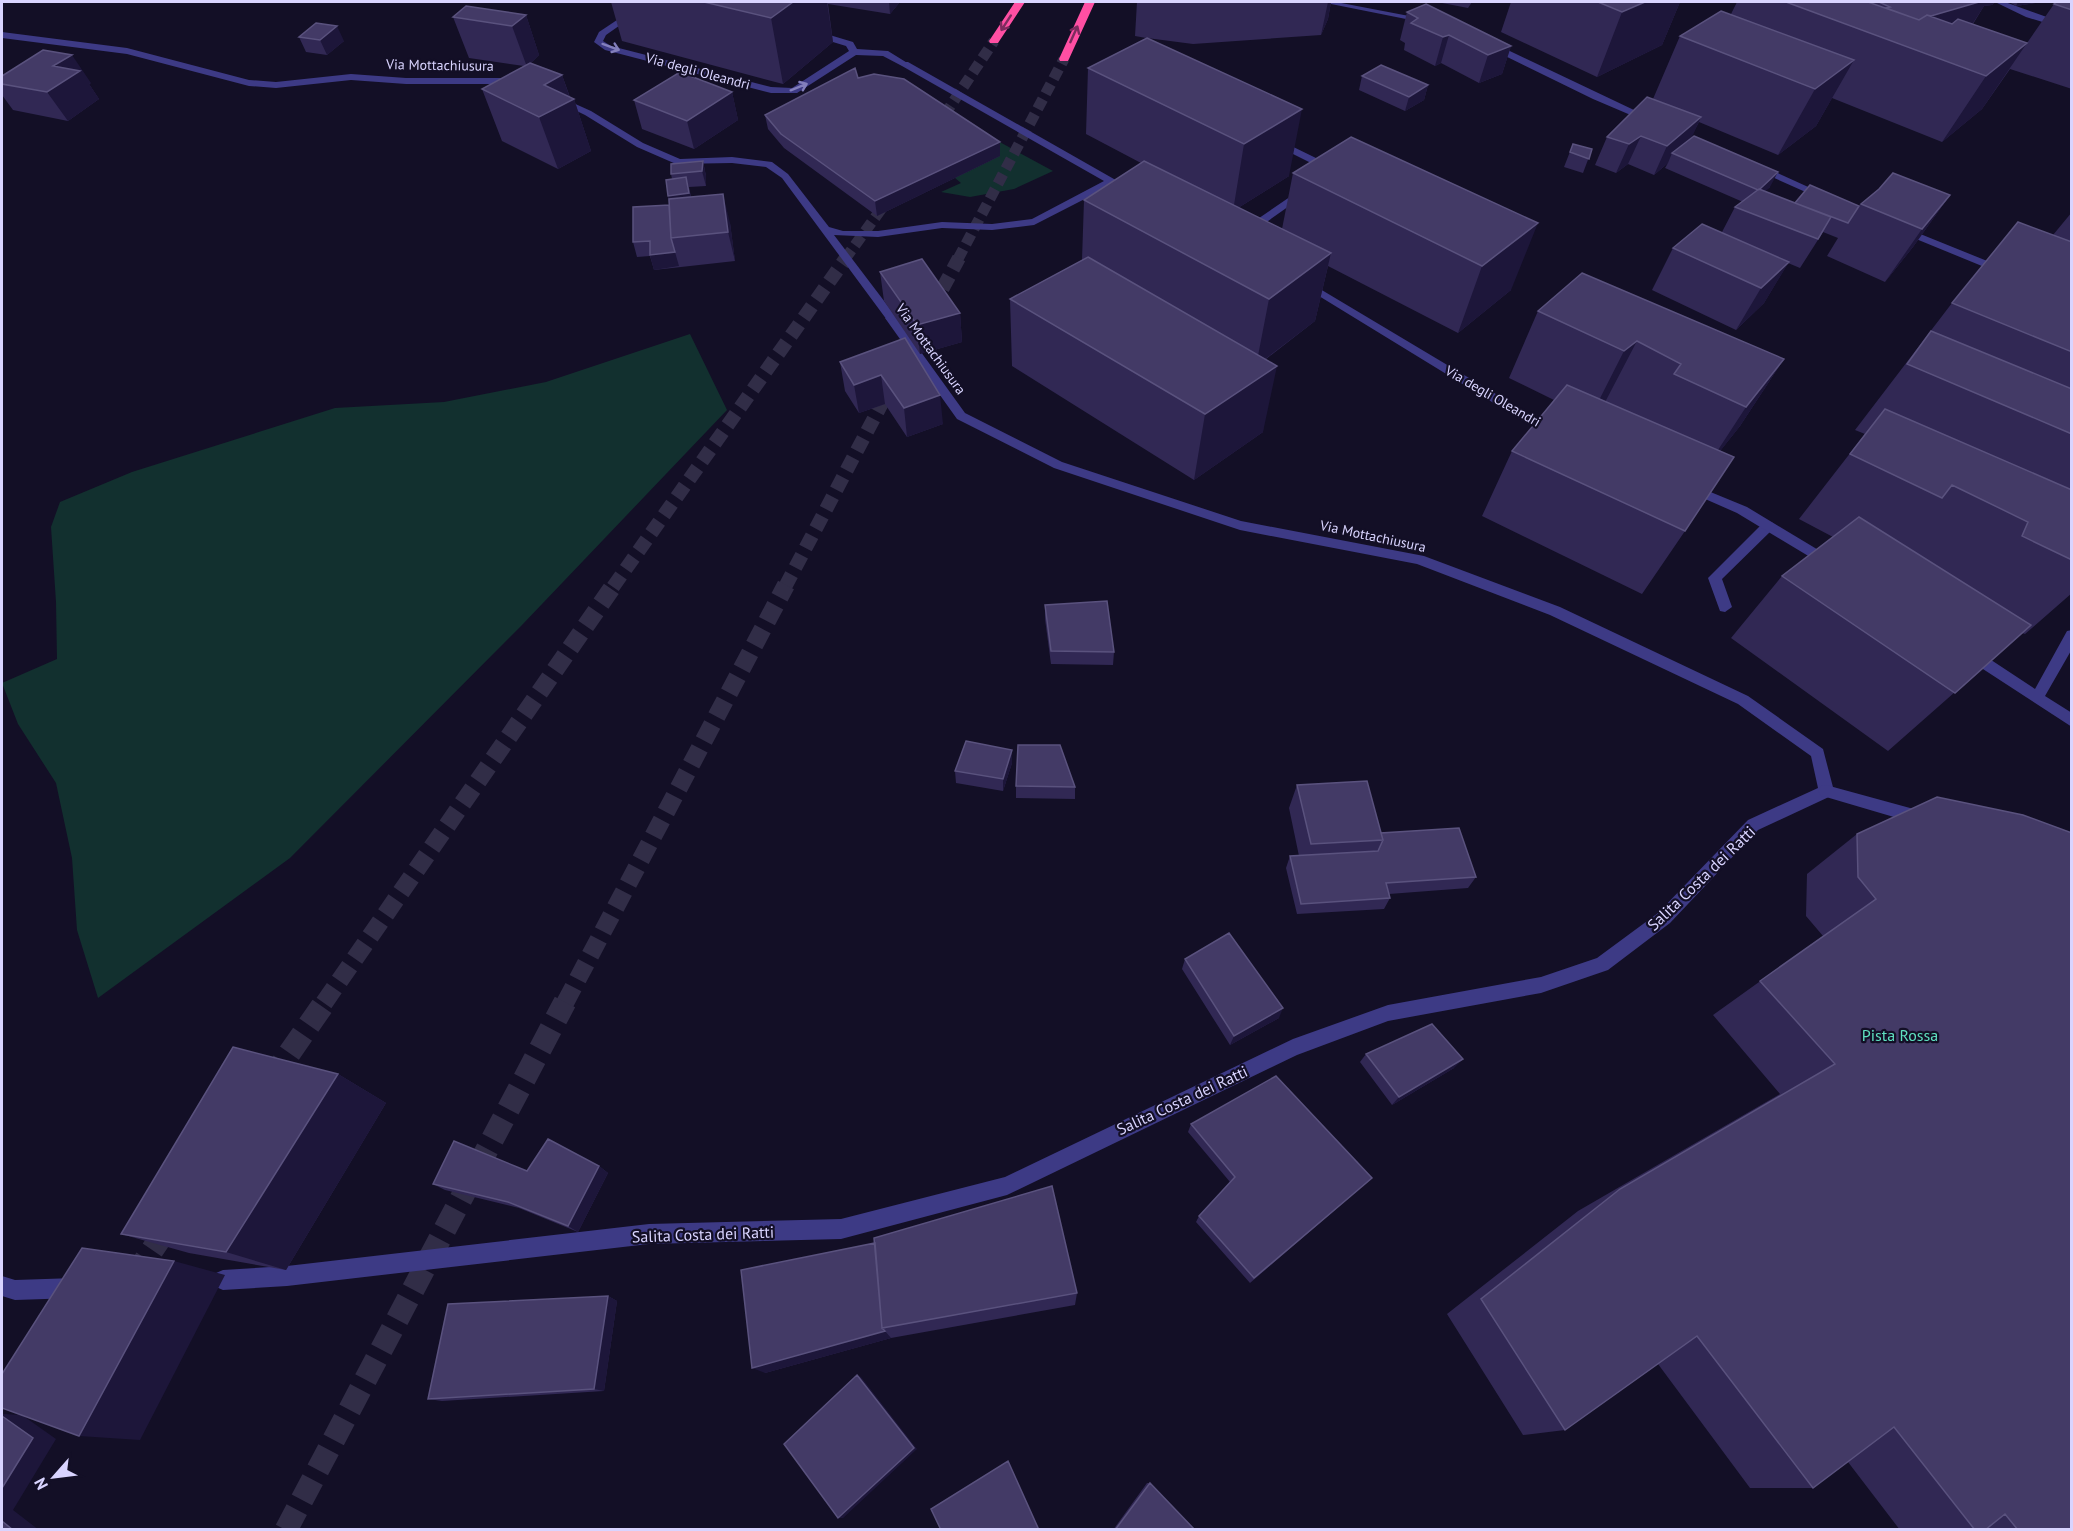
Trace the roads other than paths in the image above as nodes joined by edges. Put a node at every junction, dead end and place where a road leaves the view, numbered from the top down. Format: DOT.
graph roads {
  1 [pos="649,2"];
  2 [pos="1325,2"];
  3 [pos="1999,2"];
  4 [pos="1019,3"];
  5 [pos="1088,6"];
  6 [pos="1435,22"];
  7 [pos="2072,29"];
  8 [pos="802,30"];
  9 [pos="2,35"];
  10 [pos="1480,40"];
  11 [pos="994,41"];
  12 [pos="854,52"];
  13 [pos="1064,59"];
  14 [pos="530,87"];
  15 [pos="549,96"];
  16 [pos="1662,125"];
  17 [pos="1262,136"];
  18 [pos="1745,161"];
  19 [pos="1112,181"];
  20 [pos="1141,197"];
  21 [pos="1829,198"];
  22 [pos="1893,226"];
  23 [pos="827,231"];
  24 [pos="1239,237"];
  25 [pos="2017,277"];
  26 [pos="1298,279"];
  27 [pos="1570,436"];
  28 [pos="1678,483"];
  29 [pos="1768,526"];
  30 [pos="1845,573"];
  31 [pos="1725,607"];
  32 [pos="2072,635"];
  33 [pos="1960,647"];
  34 [pos="2037,698"];
  35 [pos="2072,721"];
  36 [pos="1826,791"];
  37 [pos="1938,823"];
  38 [pos="223,1280"];
  39 [pos="2,1286"];
  40 [pos="92,1288"];
  1 -- 12 [label="street, Via degli Oleandri, one-way"];
  2 -- 6 [label="street"];
  3 -- 7 [label="street"];
  4 -- 11 [label="highway, one-way"];
  13 -- 5 [label="highway, one-way"];
  8 -- 12 [label="street"];
  9 -- 14 [label="street, Via Mottachiusura"];
  10 -- 16 [label="street"];
  12 -- 19 [label="street"];
  15 -- 23 [label="street, Via Mottachiusura"];
  17 -- 24 [label="street"];
  18 -- 21 [label="street"];
  19 -- 20 [label="street"];
  19 -- 23 [label="street"];
  22 -- 25 [label="street"];
  23 -- 36 [label="street, Via Mottachiusura"];
  26 -- 27 [label="street, Via degli Oleandri"];
  28 -- 29 [label="street"];
  29 -- 30 [label="street"];
  29 -- 31 [label="street"];
  32 -- 34 [label="street"];
  33 -- 34 [label="street"];
  34 -- 35 [label="street"];
  36 -- 37 [label="street"];
  36 -- 38 [label="street, Salita Costa dei Ratti"];
  39 -- 40 [label="street"];
}
